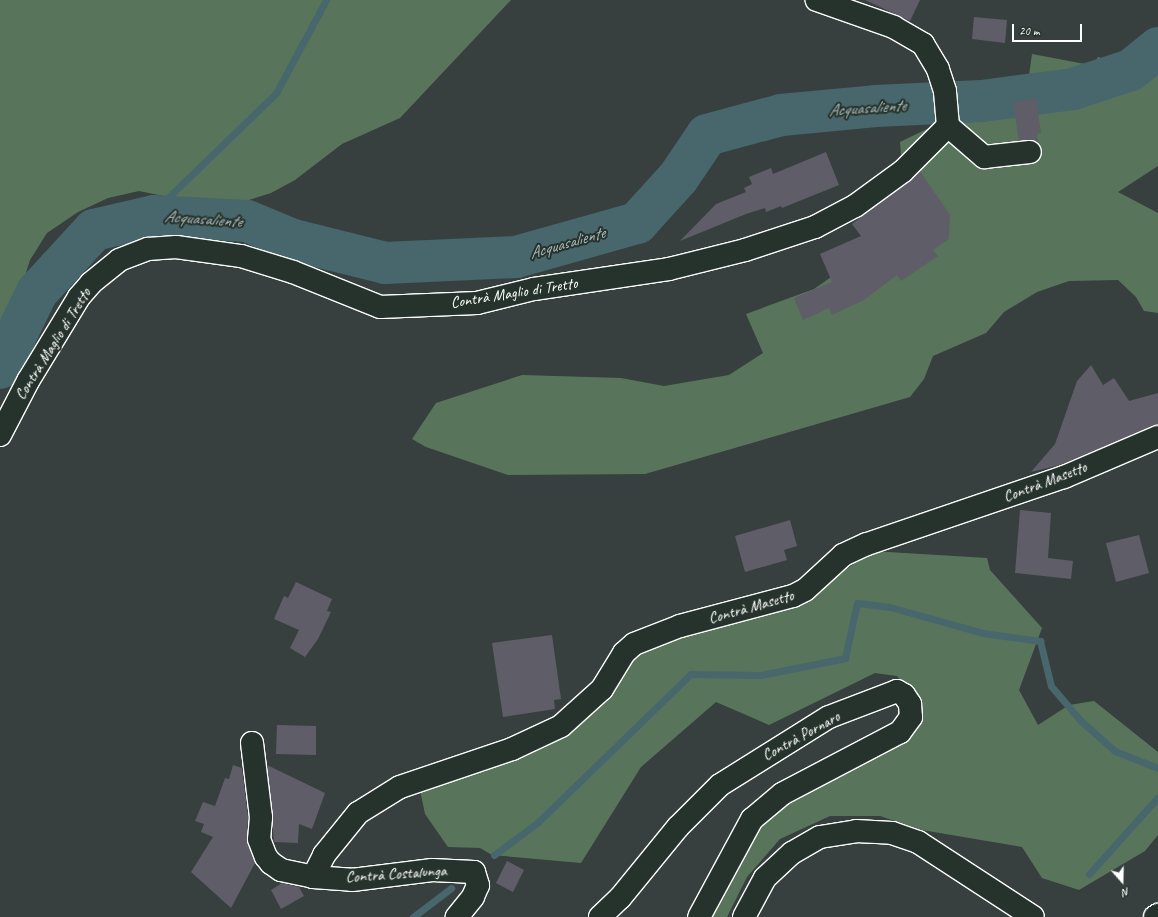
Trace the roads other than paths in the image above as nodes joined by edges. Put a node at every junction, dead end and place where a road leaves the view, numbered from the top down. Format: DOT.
graph roads {
  1 [pos="818,0"];
  2 [pos="948,120"];
  3 [pos="1030,152"];
  4 [pos="0,435"];
  5 [pos="1158,437"];
  6 [pos="252,743"];
  7 [pos="430,775"];
  8 [pos="313,877"];
  9 [pos="1158,915"];
  10 [pos="457,917"];
  11 [pos="600,917"];
  12 [pos="699,917"];
  13 [pos="744,917"];
  14 [pos="1033,917"];
  15 [pos="1155,917"];
  1 -- 2 [label="street"];
  2 -- 3 [label="street"];
  2 -- 4 [label="street, Contrà Maglio di Tretto"];
  5 -- 7 [label="street, Contrà Masetto"];
  6 -- 8 [label="street, Contrà Costalunga"];
  7 -- 8 [label="street, Contrà Costalunga"];
  8 -- 10 [label="street, Contrà Costalunga"];
  9 -- 15 [label="street"];
  11 -- 12 [label="street, Contrà Pornaro"];
  13 -- 14 [label="street"];
}
